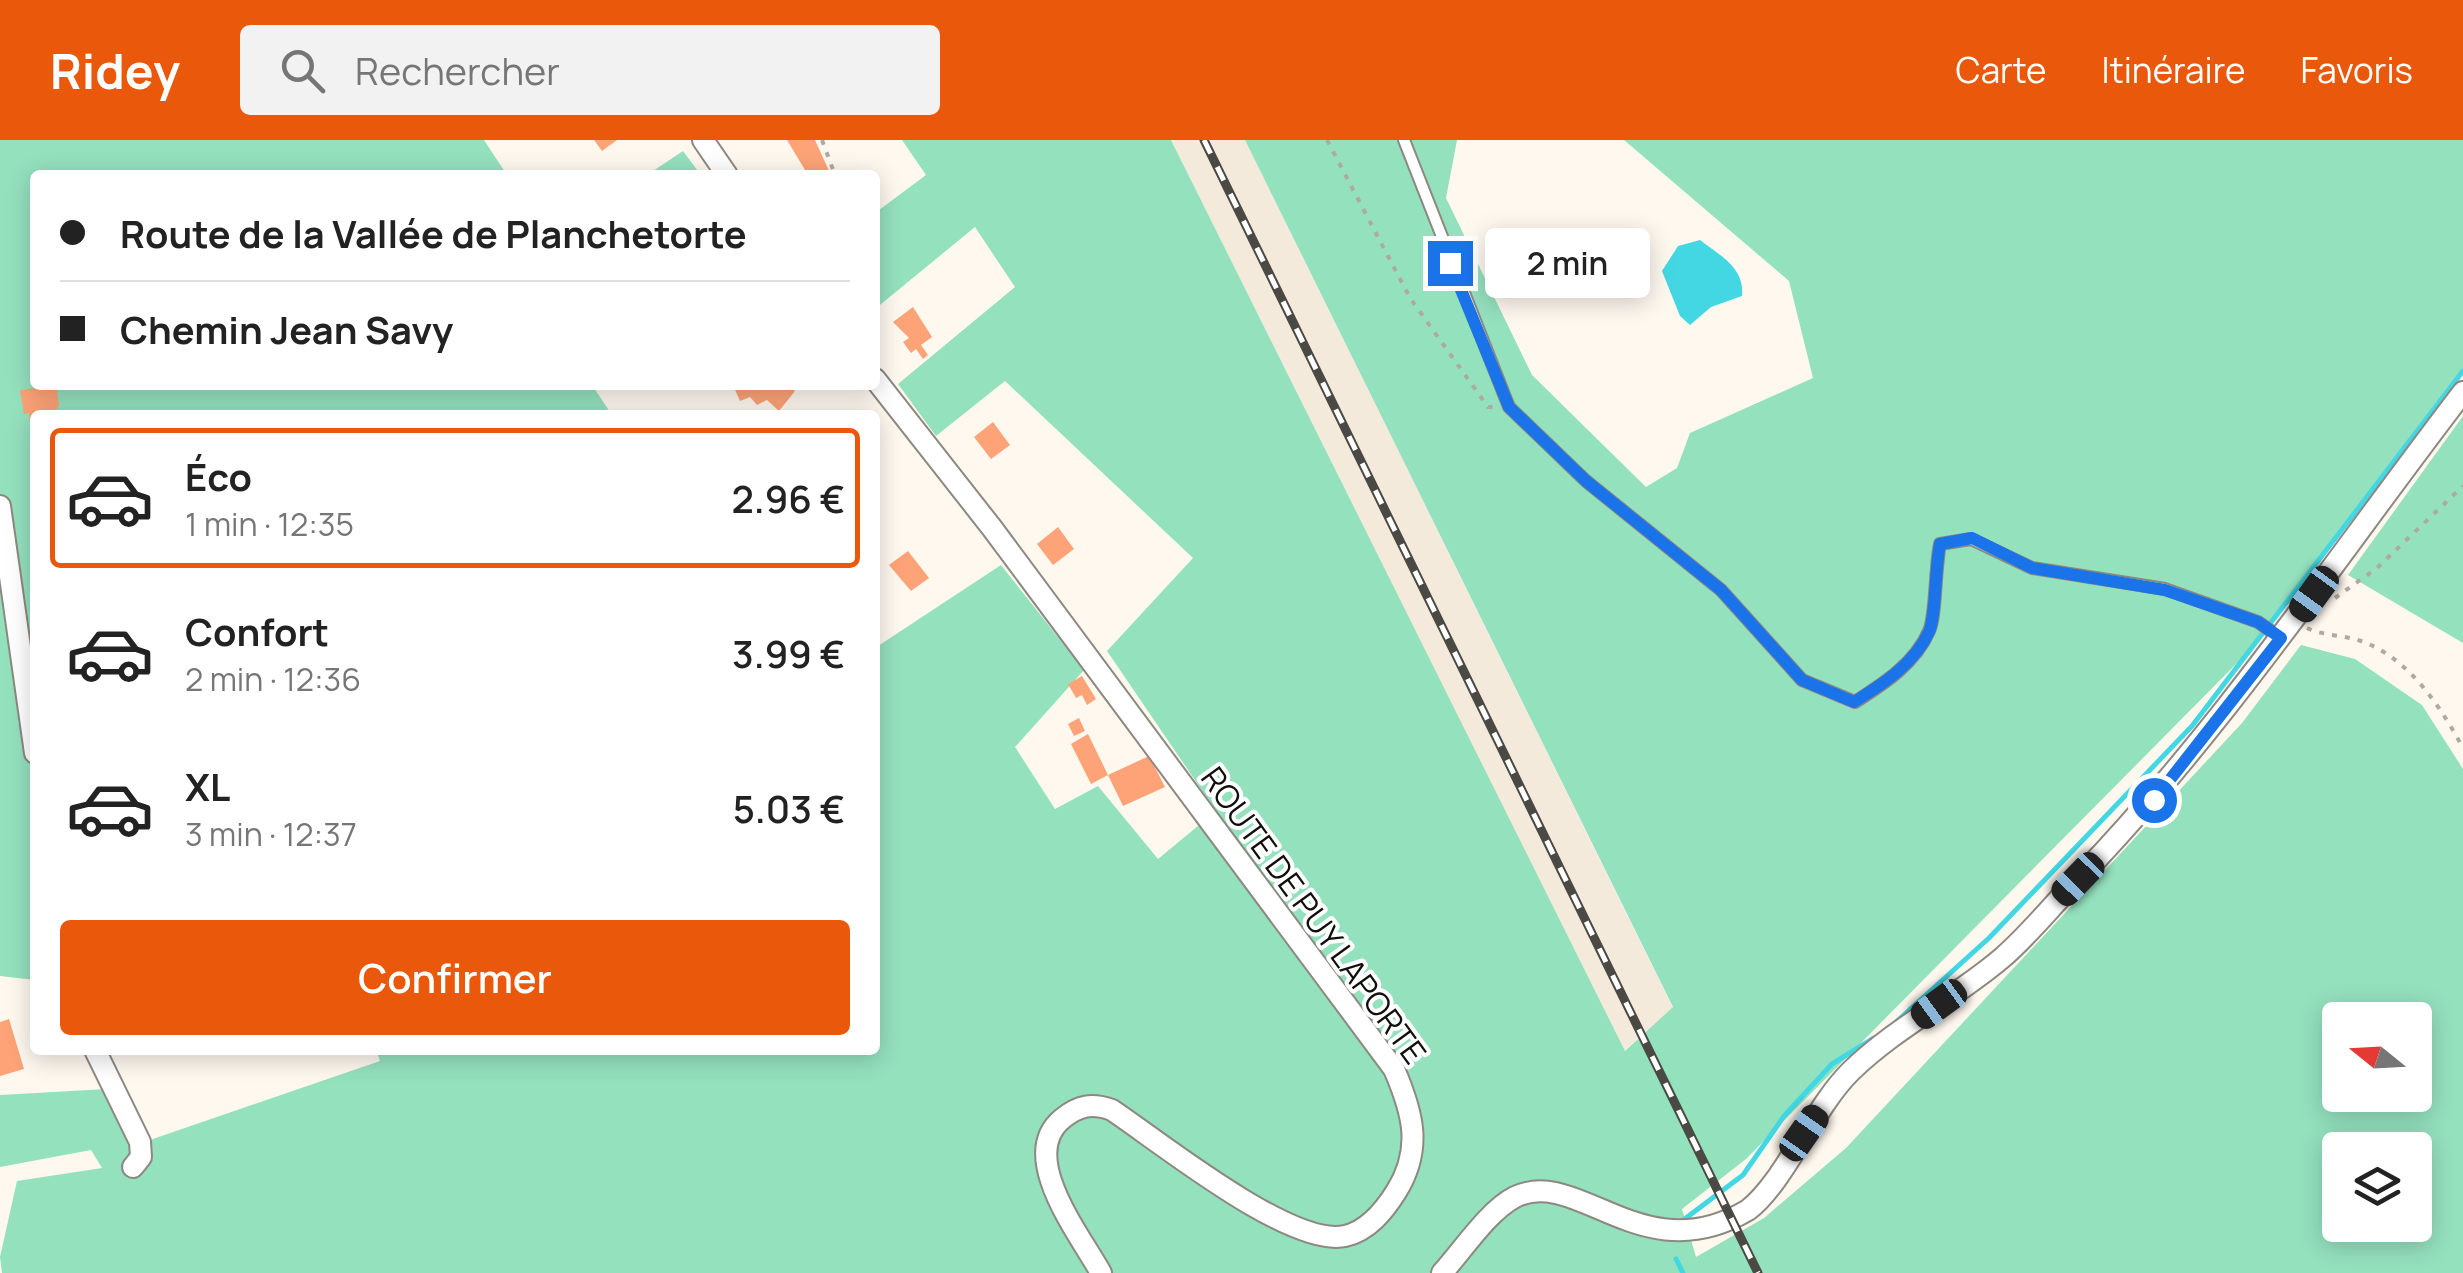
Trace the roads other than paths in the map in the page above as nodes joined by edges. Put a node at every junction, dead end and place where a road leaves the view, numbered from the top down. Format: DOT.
graph roads {
  1 [pos="703,140"];
  2 [pos="1404,140"];
  3 [pos="724,170"];
  4 [pos="880,385"];
  5 [pos="2463,392"];
  6 [pos="0,506"];
  7 [pos="2295,627"];
  8 [pos="30,718"];
  9 [pos="97,1055"];
  10 [pos="134,1167"];
  11 [pos="1101,1273"];
  12 [pos="1442,1273"];
  1 -- 3 [label="street"];
  2 -- 7 [label="lane"];
  4 -- 11 [label="street, ROUTE DE PUY LAPORTE"];
  5 -- 7 [label="street"];
  6 -- 8 [label="street"];
  7 -- 12 [label="street"];
  9 -- 10 [label="street"];
}
